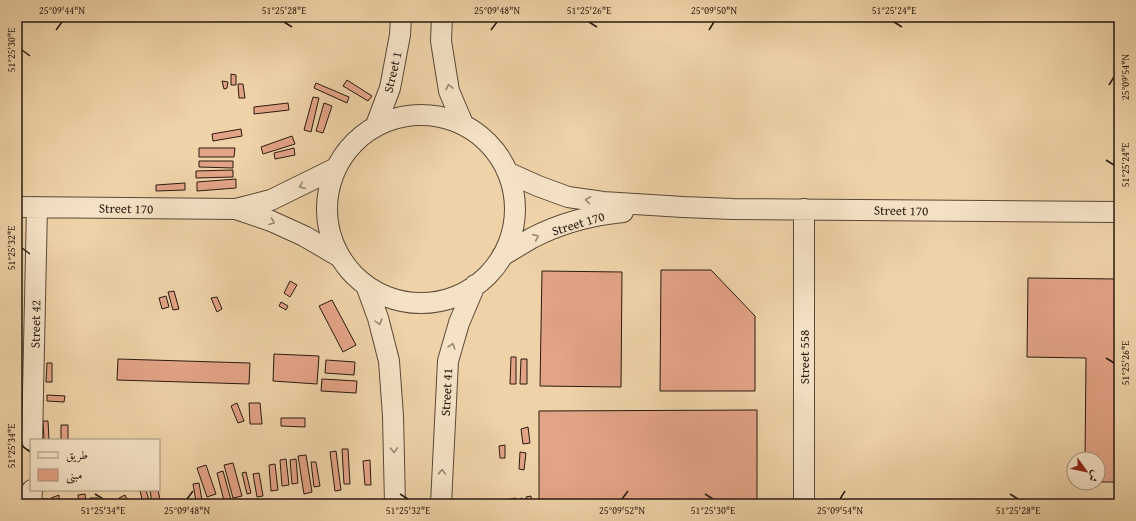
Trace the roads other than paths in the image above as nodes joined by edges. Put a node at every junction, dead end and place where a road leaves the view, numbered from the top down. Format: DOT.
graph roads {
  1 [pos="400,17"];
  2 [pos="442,17"];
  3 [pos="463,124"];
  4 [pos="376,125"];
  5 [pos="336,168"];
  6 [pos="509,173"];
  7 [pos="17,207"];
  8 [pos="37,207"];
  9 [pos="683,207"];
  10 [pos="236,209"];
  11 [pos="804,210"];
  12 [pos="1119,212"];
  13 [pos="502,256"];
  14 [pos="340,258"];
  15 [pos="366,285"];
  16 [pos="475,285"];
  17 [pos="32,439"];
  18 [pos="32,491"];
  19 [pos="31,504"];
  20 [pos="395,504"];
  21 [pos="441,504"];
  22 [pos="804,504"];
  1 -- 4 [label="street, Street 1"];
  3 -- 2 [label="street, one-way"];
  3 -- 4 [label="street"];
  3 -- 6 [label="street"];
  4 -- 5 [label="street"];
  5 -- 10 [label="street, Street 170, one-way"];
  5 -- 14 [label="street"];
  9 -- 6 [label="street, Street 170, one-way"];
  6 -- 13 [label="street"];
  7 -- 8 [label="street, Street 170"];
  8 -- 10 [label="street, Street 170"];
  8 -- 17 [label="street, Street 42"];
  9 -- 11 [label="street, Street 170"];
  13 -- 9 [label="street, Street 170, one-way"];
  10 -- 14 [label="street, Street 170, one-way"];
  11 -- 12 [label="street, Street 170"];
  11 -- 22 [label="street, Street 558"];
  13 -- 16 [label="street"];
  14 -- 15 [label="street"];
  15 -- 16 [label="street"];
  15 -- 20 [label="street, one-way"];
  21 -- 16 [label="street, Street 41, one-way"];
  18 -- 19 [label="street"];
}
